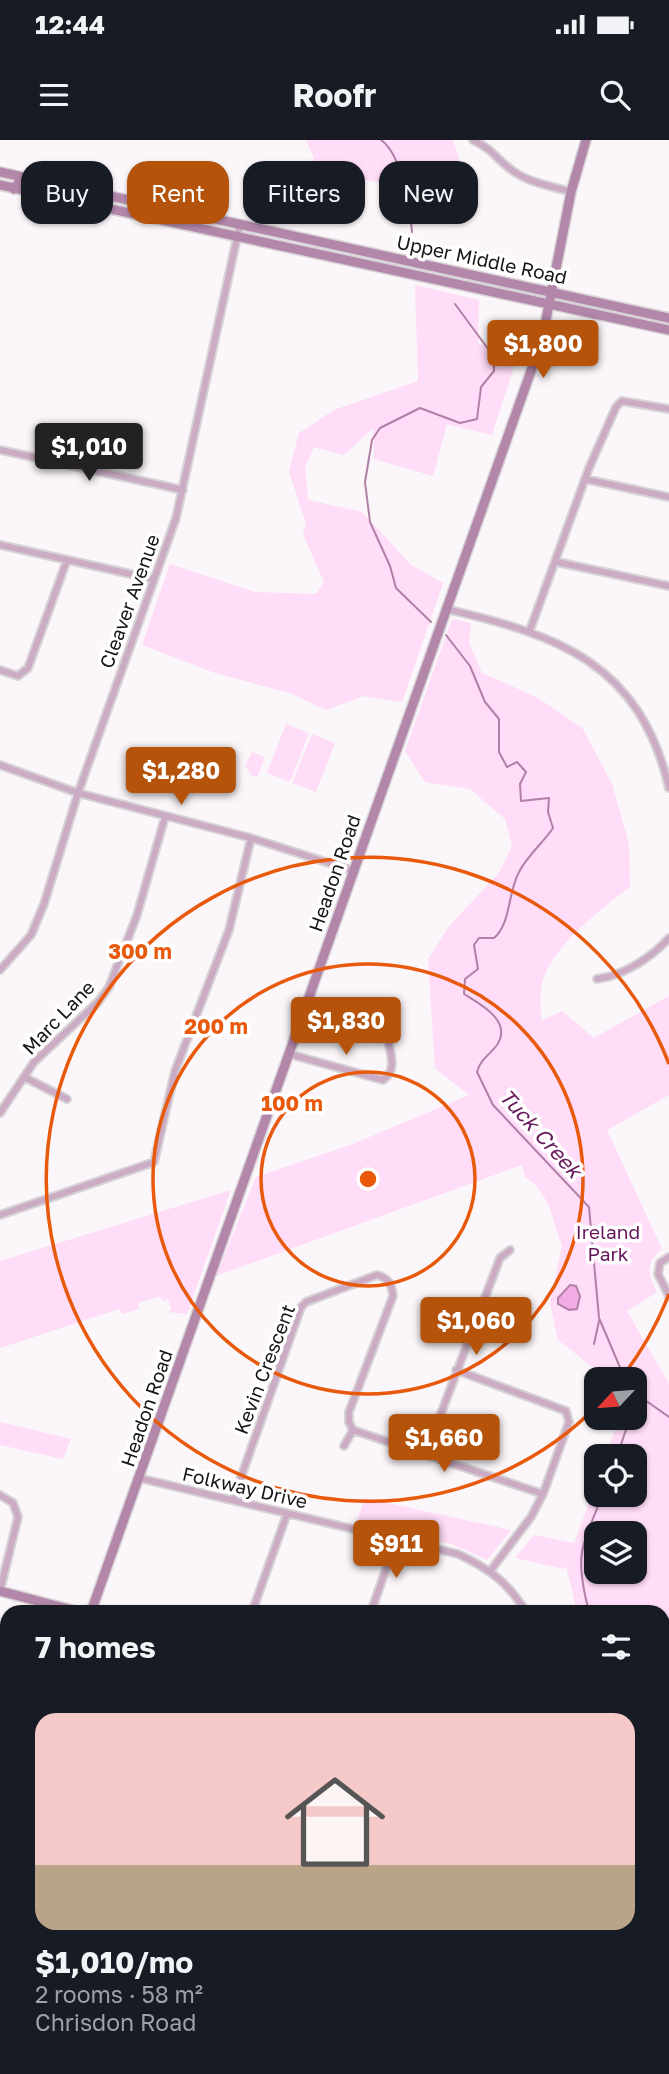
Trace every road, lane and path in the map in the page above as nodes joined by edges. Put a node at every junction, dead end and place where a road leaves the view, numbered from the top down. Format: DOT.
graph roads {
  1 [pos="473,140"];
  2 [pos="586,140"];
  3 [pos="0,172"];
  4 [pos="21,176"];
  5 [pos="21,182"];
  6 [pos="0,186"];
  7 [pos="14,189"];
  8 [pos="21,190"];
  9 [pos="571,192"];
  10 [pos="113,195"];
  11 [pos="113,209"];
  12 [pos="240,224"];
  13 [pos="237,235"];
  14 [pos="551,292"];
  15 [pos="551,305"];
  16 [pos="669,318"];
  17 [pos="669,330"];
  18 [pos="669,409"];
  19 [pos="0,450"];
  20 [pos="585,479"];
  21 [pos="183,490"];
  22 [pos="669,497"];
  23 [pos="0,545"];
  24 [pos="67,560"];
  25 [pos="557,562"];
  26 [pos="153,579"];
  27 [pos="669,586"];
  28 [pos="446,608"];
  29 [pos="530,630"];
  30 [pos="0,670"];
  31 [pos="0,765"];
  32 [pos="669,788"];
  33 [pos="78,793"];
  34 [pos="165,817"];
  35 [pos="251,838"];
  36 [pos="354,871"];
  37 [pos="669,938"];
  38 [pos="0,970"];
  39 [pos="597,979"];
  40 [pos="388,1040"];
  41 [pos="289,1054"];
  42 [pos="26,1078"];
  43 [pos="67,1099"];
  44 [pos="0,1113"];
  45 [pos="0,1215"];
  46 [pos="510,1250"];
  47 [pos="669,1257"];
  48 [pos="669,1296"];
  49 [pos="456,1370"];
  50 [pos="354,1430"];
  51 [pos="344,1446"];
  52 [pos="426,1453"];
  53 [pos="139,1478"];
  54 [pos="543,1494"];
  55 [pos="0,1495"];
  56 [pos="233,1500"];
  57 [pos="287,1514"];
  58 [pos="396,1540"];
  59 [pos="491,1570"];
  60 [pos="0,1591"];
  61 [pos="53,1605"];
  62 [pos="94,1605"];
  63 [pos="254,1605"];
  64 [pos="373,1605"];
  65 [pos="522,1605"];
  1 -- 9 [label="street"];
  2 -- 9 [label="street, Headon Road"];
  3 -- 4 [label="street, Upper Middle Road"];
  5 -- 7 [label="street"];
  6 -- 7 [label="street, Upper Middle Road"];
  7 -- 8 [label="street, Upper Middle Road"];
  9 -- 14 [label="street, Headon Road"];
  10 -- 12 [label="street, Upper Middle Road"];
  11 -- 13 [label="street, Upper Middle Road"];
  12 -- 13 [label="street, Cleaver Avenue"];
  12 -- 14 [label="street, Upper Middle Road"];
  13 -- 15 [label="street, Upper Middle Road"];
  13 -- 21 [label="street, Cleaver Avenue"];
  14 -- 15 [label="street, Headon Road"];
  14 -- 16 [label="street, Upper Middle Road"];
  15 -- 17 [label="street, Upper Middle Road"];
  15 -- 28 [label="street, Headon Road"];
  18 -- 20 [label="street"];
  19 -- 21 [label="street"];
  20 -- 22 [label="street"];
  20 -- 25 [label="street"];
  21 -- 26 [label="street, Cleaver Avenue"];
  23 -- 24 [label="street"];
  24 -- 26 [label="street"];
  24 -- 30 [label="street"];
  25 -- 27 [label="street"];
  25 -- 29 [label="street"];
  26 -- 33 [label="street, Cleaver Avenue"];
  28 -- 29 [label="street"];
  28 -- 36 [label="street, Headon Road"];
  29 -- 32 [label="street"];
  31 -- 33 [label="street"];
  33 -- 34 [label="street"];
  33 -- 38 [label="street, Cleaver Avenue"];
  34 -- 35 [label="street"];
  34 -- 42 [label="street, Marc Lane"];
  35 -- 36 [label="street"];
  35 -- 45 [label="street"];
  36 -- 41 [label="street, Headon Road"];
  37 -- 39 [label="street"];
  40 -- 41 [label="street"];
  41 -- 53 [label="street, Headon Road"];
  42 -- 43 [label="street"];
  42 -- 44 [label="street, Marc Lane"];
  46 -- 49 [label="street"];
  47 -- 48 [label="street"];
  49 -- 52 [label="street"];
  49 -- 54 [label="street"];
  50 -- 51 [label="street"];
  50 -- 52 [label="street"];
  50 -- 56 [label="street, Kevin Crescent"];
  52 -- 54 [label="street"];
  53 -- 56 [label="street, Folkway Drive"];
  53 -- 62 [label="street, Headon Road"];
  54 -- 59 [label="street"];
  55 -- 60 [label="street"];
  56 -- 57 [label="street, Folkway Drive"];
  57 -- 58 [label="street, Folkway Drive"];
  57 -- 63 [label="street"];
  58 -- 59 [label="street, Folkway Drive"];
  58 -- 64 [label="street"];
  59 -- 65 [label="street, Folkway Drive"];
  60 -- 61 [label="street"];
}
